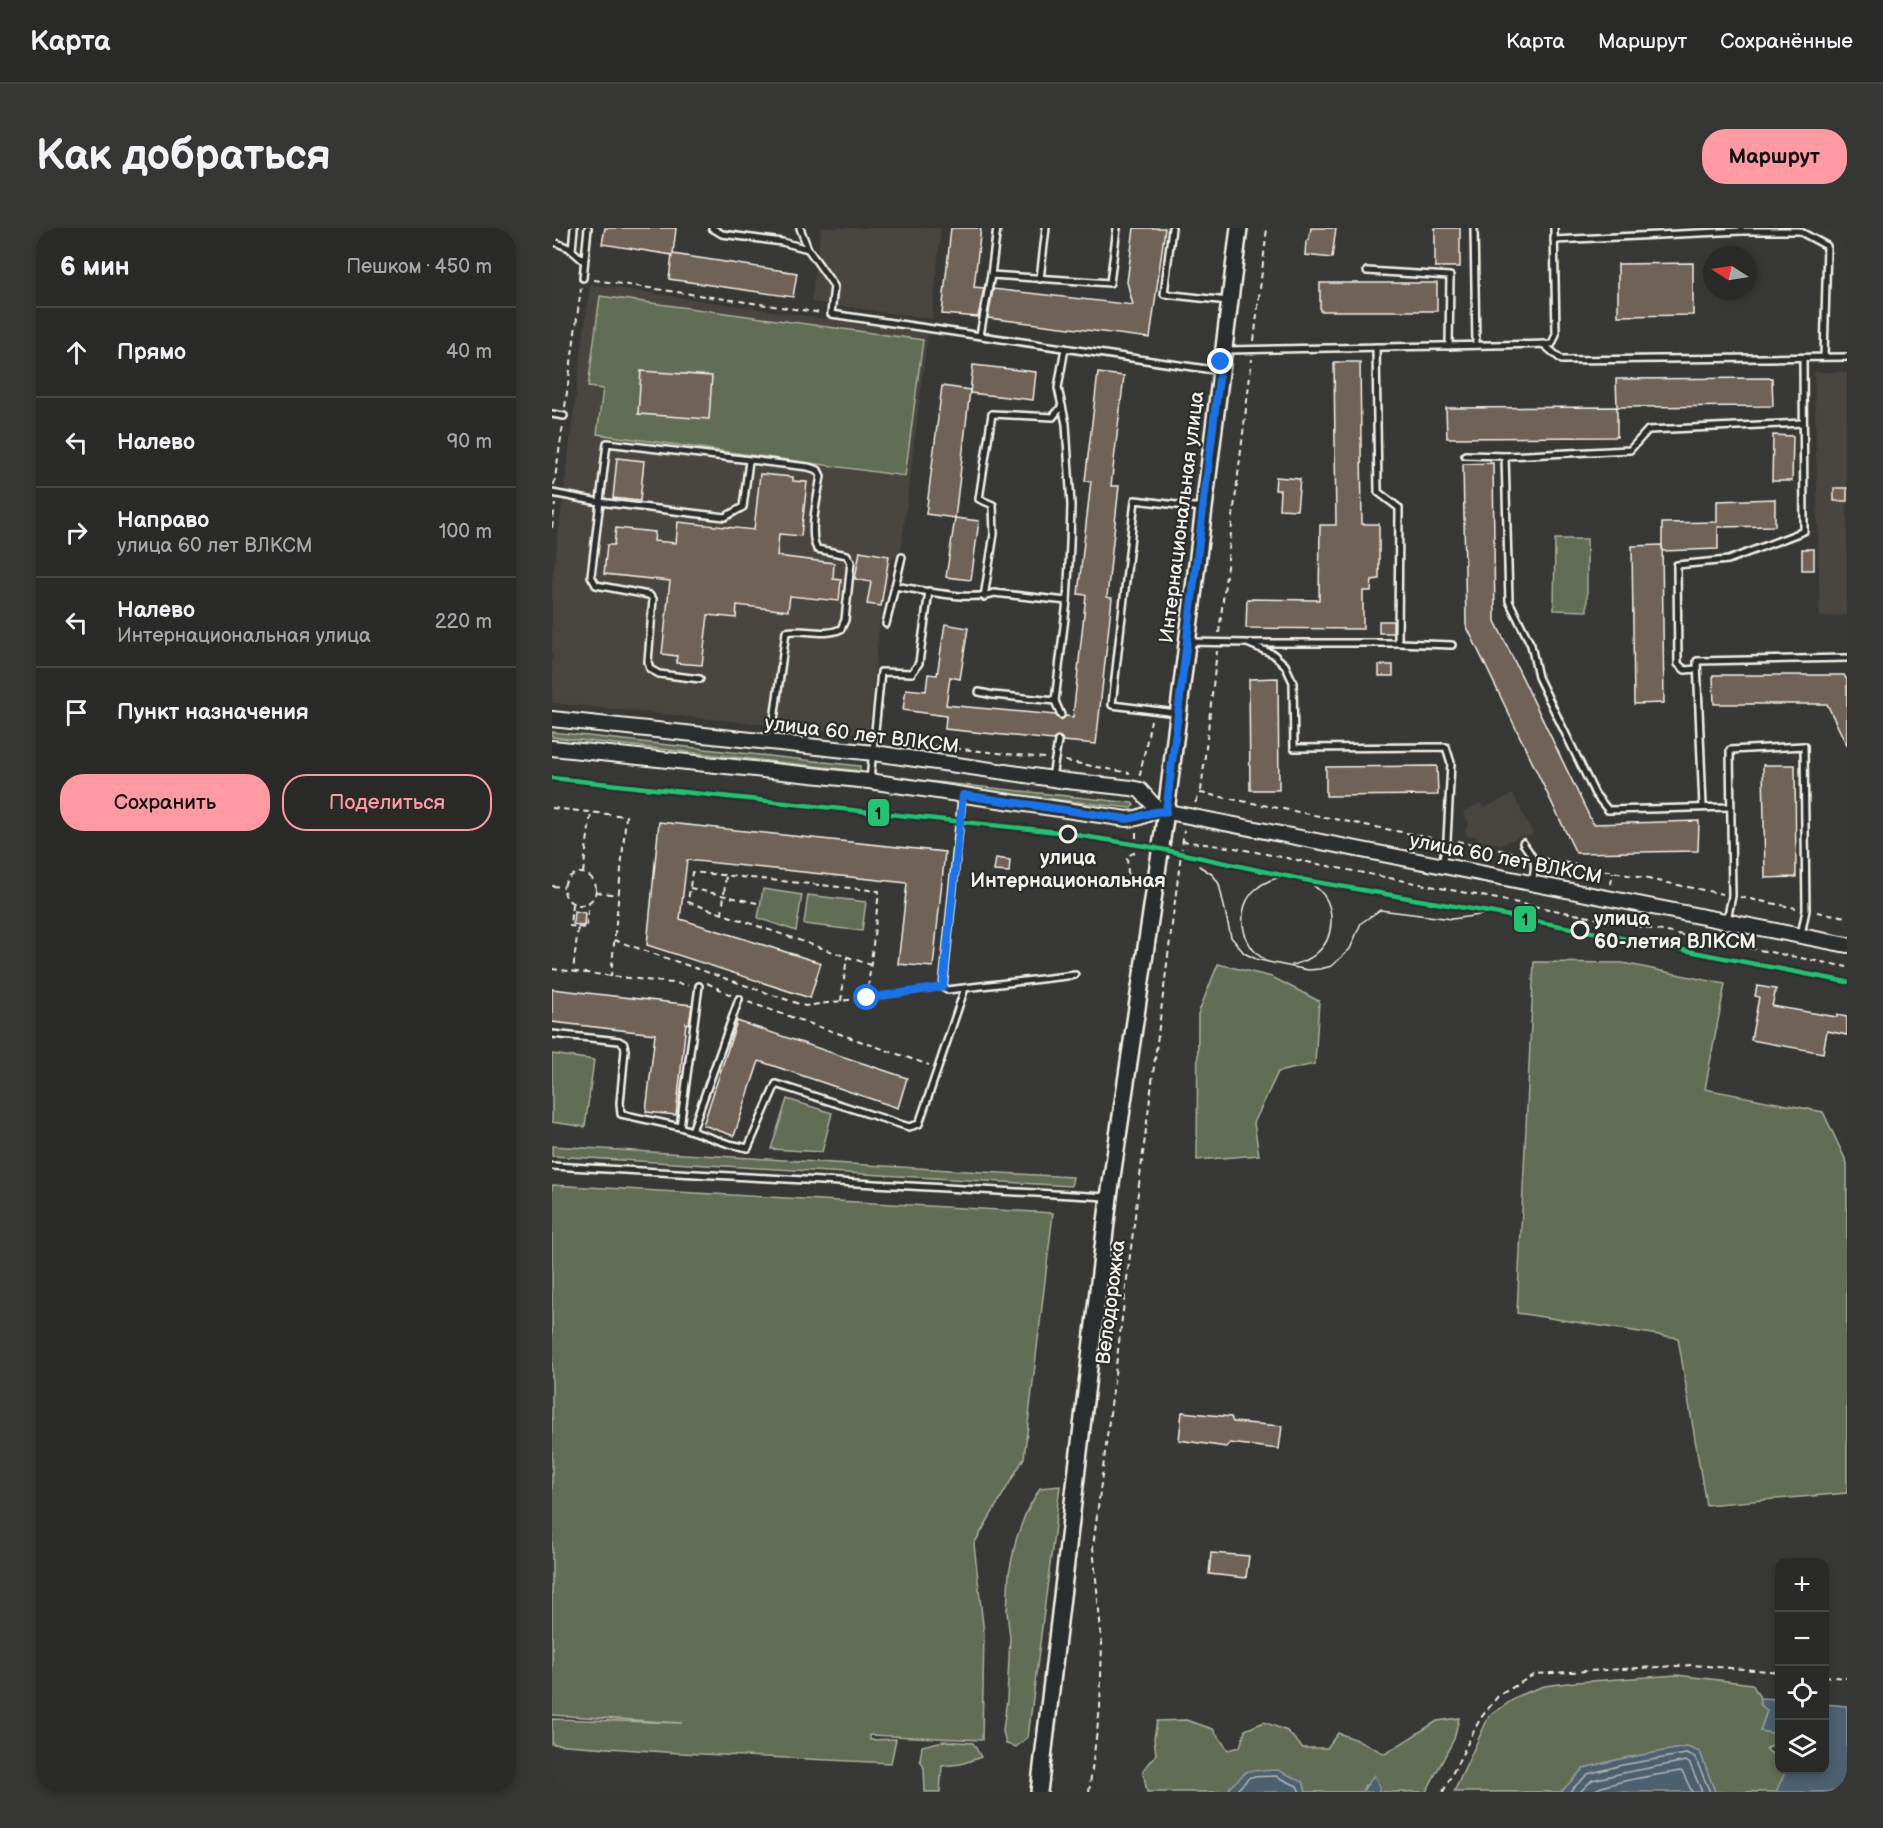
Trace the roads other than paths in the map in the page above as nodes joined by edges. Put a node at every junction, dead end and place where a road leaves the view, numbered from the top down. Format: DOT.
graph roads {
  1 [pos="574,228"];
  2 [pos="588,228"];
  3 [pos="712,228"];
  4 [pos="800,228"];
  5 [pos="997,228"];
  6 [pos="1046,228"];
  7 [pos="1117,228"];
  8 [pos="1173,228"];
  9 [pos="1239,228"];
  10 [pos="1474,228"];
  11 [pos="1554,228"];
  12 [pos="1620,228"];
  13 [pos="1741,229"];
  14 [pos="1656,231"];
  15 [pos="1620,237"];
  16 [pos="1554,240"];
  17 [pos="552,241"];
  18 [pos="808,249"];
  19 [pos="572,250"];
  20 [pos="584,261"];
  21 [pos="1367,271"];
  22 [pos="991,275"];
  23 [pos="583,278"];
  24 [pos="1040,279"];
  25 [pos="1228,301"];
  26 [pos="980,336"];
  27 [pos="1476,345"];
  28 [pos="1543,345"];
  29 [pos="1449,346"];
  30 [pos="1376,347"];
  31 [pos="1065,348"];
  32 [pos="1222,351"];
  33 [pos="1824,357"];
  34 [pos="1847,357"];
  35 [pos="1803,358"];
  36 [pos="1220,372"];
  37 [pos="1062,406"];
  38 [pos="552,414"];
  39 [pos="564,416"];
  40 [pos="1803,423"];
  41 [pos="1465,455"];
  42 [pos="1505,456"];
  43 [pos="749,461"];
  44 [pos="554,493"];
  45 [pos="598,502"];
  46 [pos="1204,508"];
  47 [pos="902,557"];
  48 [pos="895,586"];
  49 [pos="929,591"];
  50 [pos="984,597"];
  51 [pos="1067,601"];
  52 [pos="886,624"];
  53 [pos="1187,642"];
  54 [pos="1246,643"];
  55 [pos="1398,643"];
  56 [pos="1452,645"];
  57 [pos="1847,658"];
  58 [pos="1697,669"];
  59 [pos="700,679"];
  60 [pos="979,692"];
  61 [pos="1055,701"];
  62 [pos="1178,713"];
  63 [pos="1061,715"];
  64 [pos="552,719"];
  65 [pos="1058,741"];
  66 [pos="771,742"];
  67 [pos="552,748"];
  68 [pos="874,753"];
  69 [pos="1051,779"];
  70 [pos="870,781"];
  71 [pos="963,795"];
  72 [pos="1703,807"];
  73 [pos="1730,807"];
  74 [pos="1162,811"];
  75 [pos="1523,843"];
  76 [pos="1442,866"];
  77 [pos="1532,883"];
  78 [pos="1727,920"];
  79 [pos="1800,935"];
  80 [pos="1847,945"];
  81 [pos="1075,975"];
  82 [pos="699,986"];
  83 [pos="965,988"];
  84 [pos="739,999"];
  85 [pos="552,1034"];
  86 [pos="680,1127"];
  87 [pos="692,1131"];
  88 [pos="552,1166"];
  89 [pos="1109,1197"];
  90 [pos="1039,1792"];
  1 -- 19 [label="lane"];
  2 -- 20 [label="lane"];
  3 -- 18 [label="lane"];
  4 -- 18 [label="lane"];
  5 -- 22 [label="lane"];
  6 -- 24 [label="lane"];
  7 -- 24 [label="lane"];
  8 -- 25 [label="lane"];
  9 -- 25 [label="main road, Интернациональная улица"];
  10 -- 27 [label="lane"];
  11 -- 16 [label="lane"];
  12 -- 15 [label="lane"];
  13 -- 14 [label="lane"];
  13 -- 33 [label="lane"];
  14 -- 15 [label="lane"];
  15 -- 16 [label="lane"];
  16 -- 28 [label="lane"];
  17 -- 19 [label="lane"];
  18 -- 26 [label="lane"];
  19 -- 20 [label="lane"];
  20 -- 23 [label="lane"];
  21 -- 29 [label="lane"];
  22 -- 24 [label="lane"];
  22 -- 26 [label="lane"];
  25 -- 32 [label="main road, Интернациональная улица"];
  26 -- 31 [label="lane"];
  27 -- 28 [label="lane"];
  27 -- 29 [label="lane"];
  28 -- 35 [label="lane"];
  29 -- 30 [label="lane"];
  30 -- 32 [label="lane"];
  30 -- 55 [label="lane"];
  31 -- 36 [label="lane"];
  31 -- 37 [label="lane"];
  32 -- 36 [label="main road, Интернациональная улица"];
  33 -- 34 [label="lane"];
  33 -- 35 [label="lane"];
  35 -- 40 [label="lane"];
  36 -- 46 [label="main road, Интернациональная улица"];
  37 -- 50 [label="lane"];
  37 -- 51 [label="lane"];
  38 -- 39 [label="lane"];
  40 -- 42 [label="lane"];
  40 -- 58 [label="lane"];
  41 -- 42 [label="lane"];
  42 -- 72 [label="lane"];
  43 -- 45 [label="lane"];
  43 -- 45 [label="lane"];
  43 -- 66 [label="lane"];
  44 -- 45 [label="lane"];
  45 -- 59 [label="lane"];
  46 -- 53 [label="main road, Интернациональная улица"];
  46 -- 62 [label="lane"];
  47 -- 48 [label="lane"];
  48 -- 49 [label="lane"];
  48 -- 52 [label="lane"];
  49 -- 50 [label="lane"];
  49 -- 68 [label="lane"];
  50 -- 51 [label="lane"];
  51 -- 61 [label="lane"];
  53 -- 54 [label="lane"];
  53 -- 62 [label="main road, Интернациональная улица"];
  54 -- 55 [label="lane"];
  54 -- 76 [label="lane"];
  55 -- 56 [label="lane"];
  57 -- 58 [label="lane"];
  58 -- 72 [label="lane"];
  60 -- 61 [label="lane"];
  61 -- 63 [label="lane"];
  62 -- 74 [label="main road, Интернациональная улица"];
  64 -- 66 [label="street, улица 60 лет ВЛКСМ"];
  65 -- 69 [label="lane"];
  66 -- 68 [label="street, улица 60 лет ВЛКСМ"];
  67 -- 70 [label="street, улица 60 лет ВЛКСМ"];
  68 -- 69 [label="street, улица 60 лет ВЛКСМ"];
  68 -- 70 [label="lane"];
  69 -- 74 [label="street, улица 60 лет ВЛКСМ"];
  70 -- 71 [label="street, улица 60 лет ВЛКСМ"];
  71 -- 74 [label="street, улица 60 лет ВЛКСМ"];
  71 -- 83 [label="lane"];
  72 -- 73 [label="lane"];
  73 -- 78 [label="lane"];
  73 -- 79 [label="lane"];
  74 -- 76 [label="street, улица 60 лет ВЛКСМ"];
  74 -- 89 [label="main road, Интернациональная улица"];
  75 -- 77 [label="lane"];
  76 -- 77 [label="street, улица 60 лет ВЛКСМ"];
  77 -- 78 [label="street, улица 60 лет ВЛКСМ"];
  78 -- 79 [label="street, улица 60 лет ВЛКСМ"];
  79 -- 80 [label="street, улица 60 лет ВЛКСМ"];
  81 -- 83 [label="lane"];
  82 -- 86 [label="lane"];
  83 -- 87 [label="lane"];
  84 -- 87 [label="lane"];
  85 -- 86 [label="lane"];
  86 -- 87 [label="lane"];
  88 -- 89 [label="lane"];
  89 -- 90 [label="main road, Интернациональная улица"];
}
